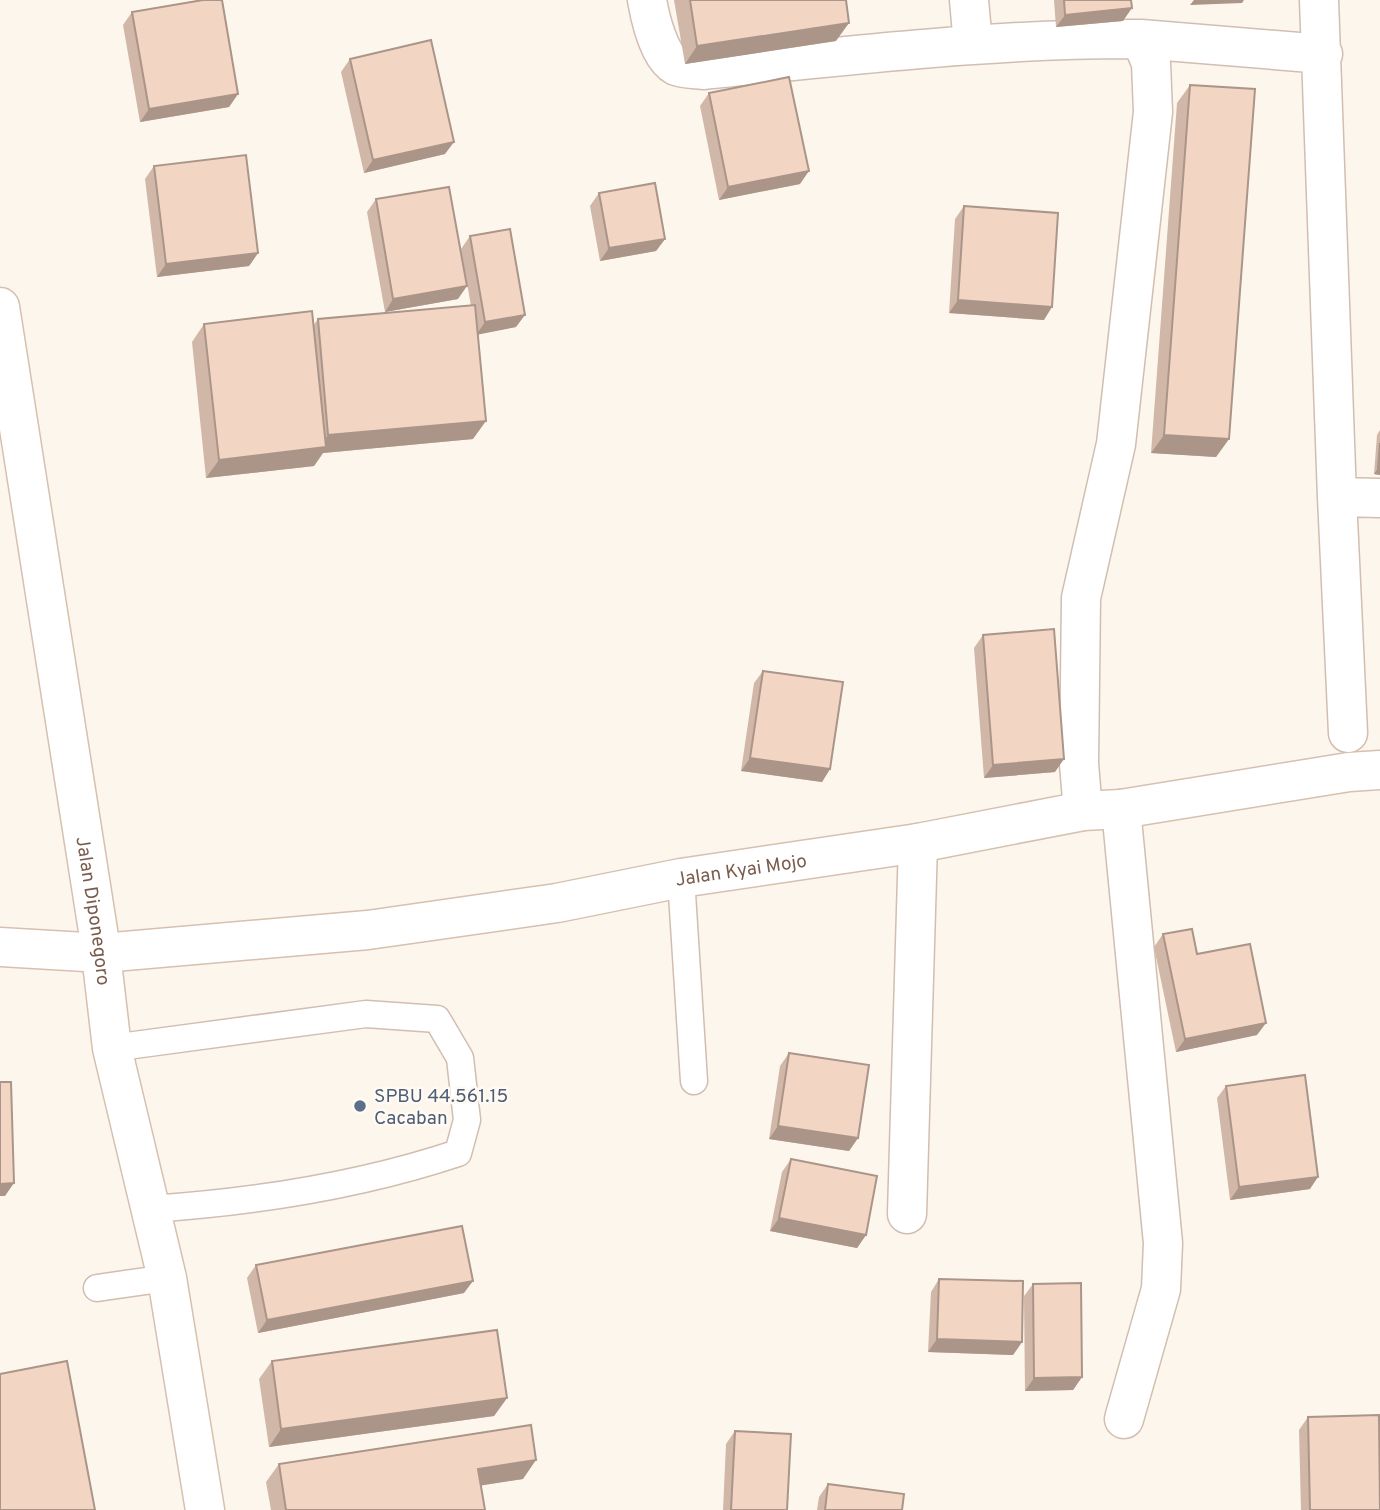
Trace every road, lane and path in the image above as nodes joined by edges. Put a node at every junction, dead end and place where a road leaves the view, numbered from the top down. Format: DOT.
graph roads {
  1 [pos="647,0"];
  2 [pos="969,0"];
  3 [pos="1319,0"];
  4 [pos="1141,39"];
  5 [pos="973,44"];
  6 [pos="1323,54"];
  7 [pos="0,307"];
  8 [pos="1337,497"];
  9 [pos="1380,498"];
  10 [pos="1348,733"];
  11 [pos="1380,770"];
  12 [pos="1121,809"];
  13 [pos="1083,811"];
  14 [pos="918,843"];
  15 [pos="681,878"];
  16 [pos="0,947"];
  17 [pos="102,953"];
  18 [pos="112,1048"];
  19 [pos="694,1081"];
  20 [pos="151,1209"];
  21 [pos="907,1214"];
  22 [pos="167,1278"];
  23 [pos="97,1288"];
  24 [pos="1124,1419"];
  25 [pos="205,1510"];
  1 -- 5 [label="street"];
  2 -- 5 [label="street"];
  3 -- 6 [label="street"];
  4 -- 5 [label="street"];
  4 -- 6 [label="street"];
  4 -- 13 [label="street"];
  6 -- 8 [label="street"];
  7 -- 17 [label="street, Jalan Diponegoro"];
  8 -- 9 [label="street"];
  8 -- 10 [label="street"];
  11 -- 12 [label="street, Jalan Kyai Mojo"];
  12 -- 13 [label="street, Jalan Kyai Mojo"];
  12 -- 24 [label="street"];
  13 -- 14 [label="street, Jalan Kyai Mojo"];
  14 -- 15 [label="street, Jalan Kyai Mojo"];
  14 -- 21 [label="street"];
  15 -- 17 [label="street, Jalan Kyai Mojo"];
  15 -- 19 [label="lane"];
  16 -- 17 [label="street, Jalan Kyai Mojo"];
  17 -- 18 [label="street, Jalan Diponegoro"];
  18 -- 20 [label="street, Jalan Diponegoro"];
  18 -- 20 [label="lane"];
  20 -- 22 [label="street, Jalan Diponegoro"];
  22 -- 23 [label="lane"];
  22 -- 25 [label="street, Jalan Diponegoro"];
}
